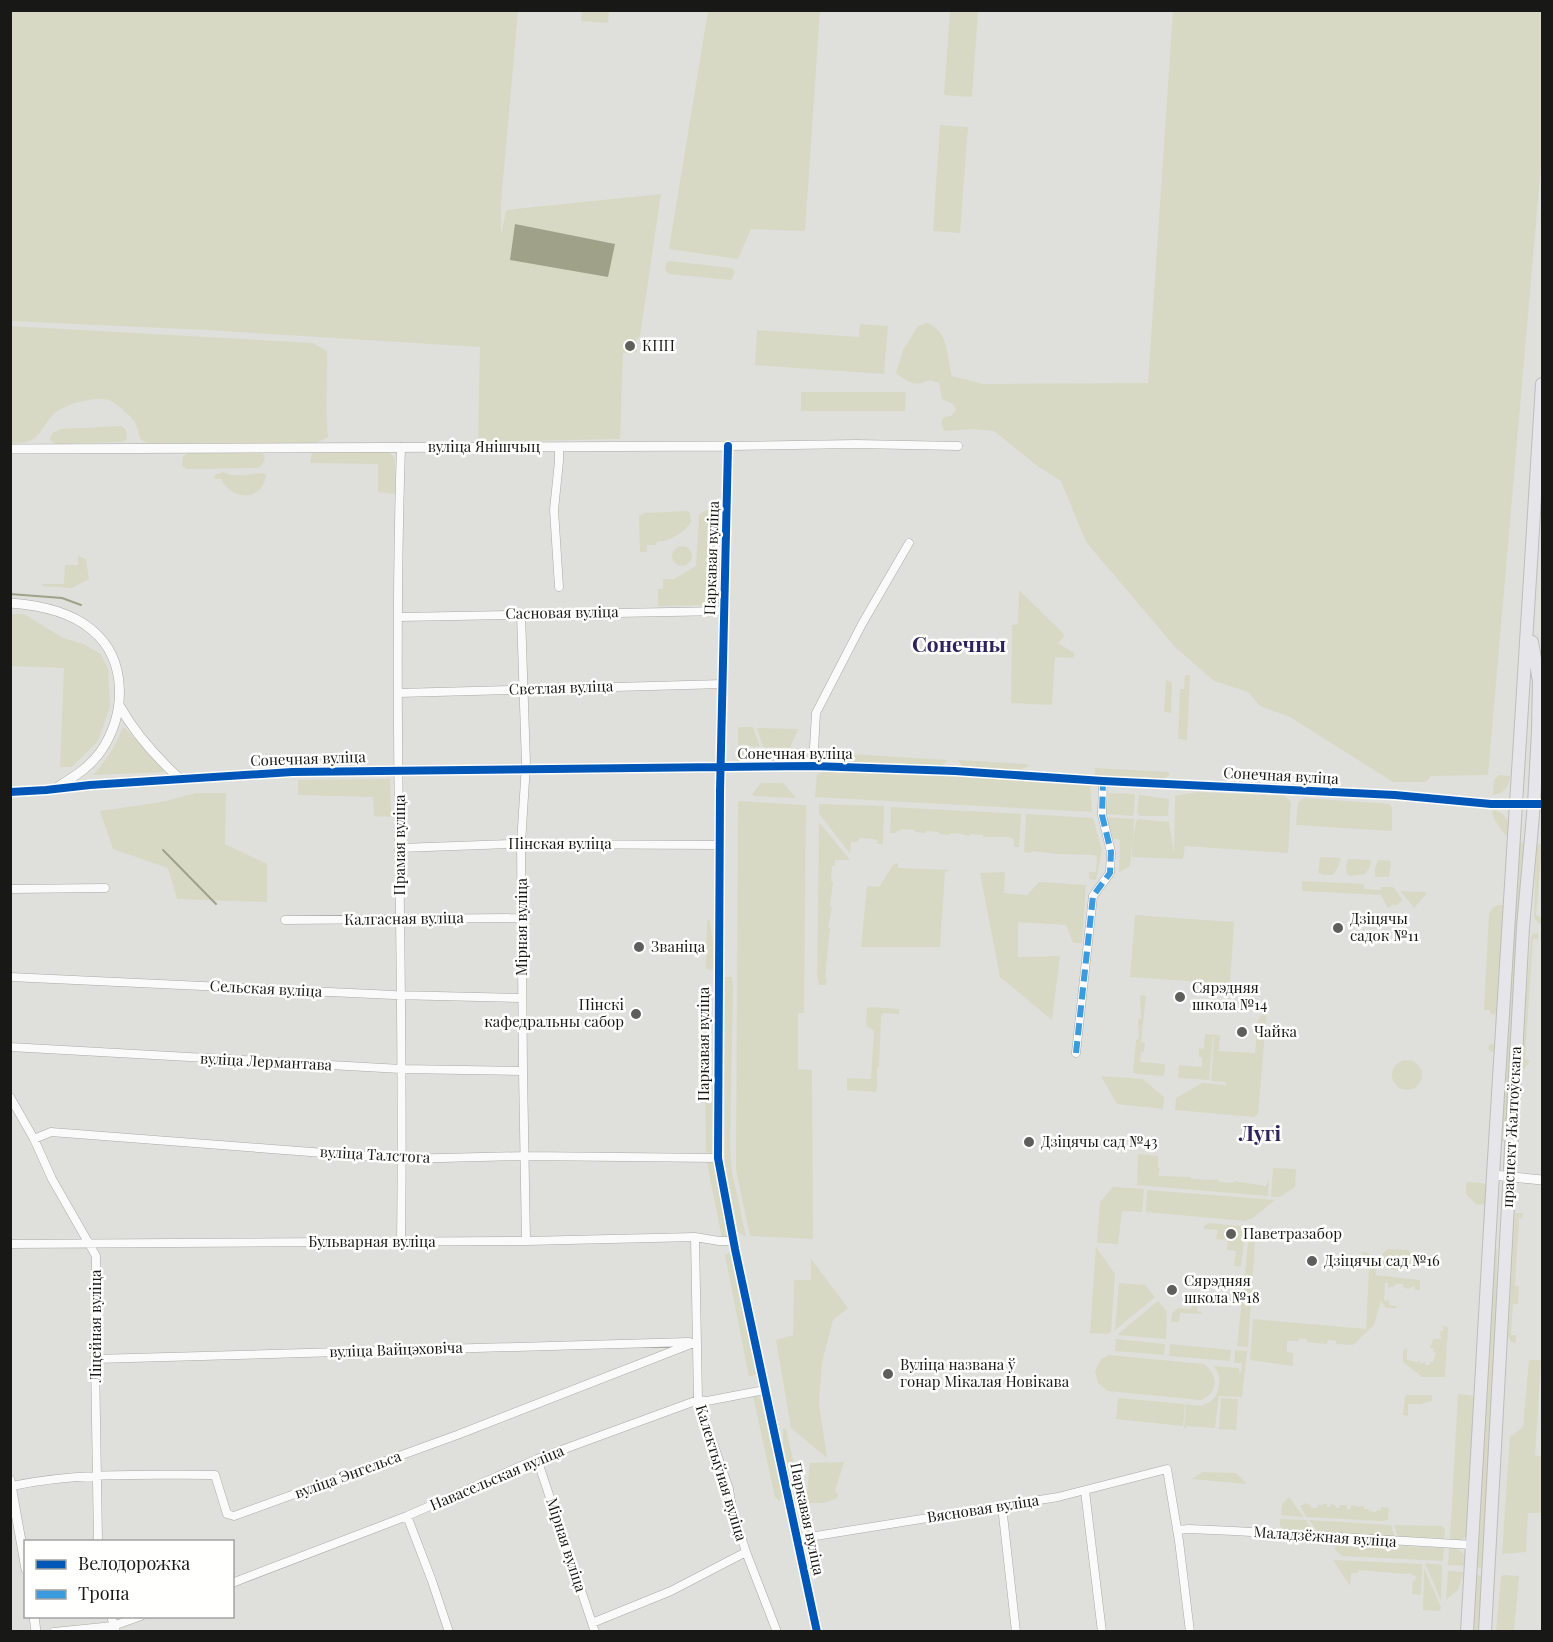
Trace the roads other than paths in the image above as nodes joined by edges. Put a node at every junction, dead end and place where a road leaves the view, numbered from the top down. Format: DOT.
graph roads {
  1 [pos="1542,384"];
  2 [pos="728,446"];
  3 [pos="957,446"];
  4 [pos="401,447"];
  5 [pos="559,447"];
  6 [pos="10,449"];
  7 [pos="909,543"];
  8 [pos="560,587"];
  9 [pos="10,603"];
  10 [pos="724,611"];
  11 [pos="521,614"];
  12 [pos="399,617"];
  13 [pos="1528,623"];
  14 [pos="723,684"];
  15 [pos="524,689"];
  16 [pos="399,693"];
  17 [pos="119,705"];
  18 [pos="813,766"];
  19 [pos="721,768"];
  20 [pos="525,769"];
  21 [pos="400,770"];
  22 [pos="180,779"];
  23 [pos="1103,781"];
  24 [pos="57,787"];
  25 [pos="10,792"];
  26 [pos="1517,804"];
  27 [pos="1538,804"];
  28 [pos="521,844"];
  29 [pos="720,845"];
  30 [pos="400,848"];
  31 [pos="105,888"];
  32 [pos="10,889"];
  33 [pos="523,918"];
  34 [pos="285,920"];
  35 [pos="401,920"];
  36 [pos="10,977"];
  37 [pos="401,995"];
  38 [pos="522,998"];
  39 [pos="10,1047"];
  40 [pos="1076,1053"];
  41 [pos="402,1070"];
  42 [pos="523,1071"];
  43 [pos="10,1097"];
  44 [pos="34,1139"];
  45 [pos="525,1156"];
  46 [pos="718,1158"];
  47 [pos="402,1159"];
  48 [pos="1493,1175"];
  49 [pos="1509,1177"];
  50 [pos="1542,1180"];
  51 [pos="695,1237"];
  52 [pos="526,1241"];
  53 [pos="734,1241"];
  54 [pos="87,1242"];
  55 [pos="400,1242"];
  56 [pos="10,1244"];
  57 [pos="1489,1248"];
  58 [pos="1505,1258"];
  59 [pos="696,1342"];
  60 [pos="95,1359"];
  61 [pos="765,1390"];
  62 [pos="698,1400"];
  63 [pos="537,1459"];
  64 [pos="98,1475"];
  65 [pos="11,1483"];
  66 [pos="1085,1491"];
  67 [pos="1002,1506"];
  68 [pos="407,1516"];
  69 [pos="1177,1530"];
  70 [pos="796,1539"];
  71 [pos="98,1540"];
  72 [pos="1473,1545"];
  73 [pos="746,1552"];
  74 [pos="24,1558"];
  75 [pos="234,1582"];
  76 [pos="139,1618"];
  77 [pos="592,1623"];
  78 [pos="114,1629"];
  79 [pos="54,1632"];
  80 [pos="448,1632"];
  81 [pos="595,1632"];
  82 [pos="777,1632"];
  83 [pos="818,1632"];
  84 [pos="1016,1632"];
  85 [pos="1102,1632"];
  86 [pos="1190,1632"];
  87 [pos="1467,1632"];
  88 [pos="1485,1632"];
  1 -- 13 [label="main road, праспект Жалтоўскага"];
  2 -- 3 [label="street, вуліца Янішчыц"];
  2 -- 5 [label="street, вуліца Янішчыц"];
  2 -- 10 [label="street, Паркавая вуліца"];
  4 -- 5 [label="street, вуліца Янішчыц"];
  4 -- 6 [label="street, вуліца Янішчыц"];
  4 -- 12 [label="street, Прамая вуліца"];
  5 -- 8 [label="street"];
  7 -- 18 [label="street"];
  9 -- 17 [label="street"];
  10 -- 11 [label="street, Сасновая вуліца"];
  10 -- 14 [label="street, Паркавая вуліца"];
  11 -- 12 [label="street, Сасновая вуліца"];
  11 -- 15 [label="street, Мірная вуліца"];
  12 -- 16 [label="street, Прамая вуліца"];
  13 -- 26 [label="main road, праспект Жалтоўскага"];
  13 -- 27 [label="main road, праспект Жалтоўскага"];
  14 -- 15 [label="street, Светлая вуліца"];
  14 -- 19 [label="street, Паркавая вуліца"];
  15 -- 16 [label="street, Светлая вуліца"];
  15 -- 20 [label="street, Мірная вуліца"];
  16 -- 21 [label="street, Прамая вуліца"];
  17 -- 22 [label="street"];
  17 -- 24 [label="street"];
  18 -- 19 [label="street, Сонечная вуліца"];
  18 -- 23 [label="street, Сонечная вуліца"];
  19 -- 20 [label="street, Сонечная вуліца"];
  19 -- 29 [label="street, Паркавая вуліца"];
  20 -- 21 [label="street, Сонечная вуліца"];
  20 -- 28 [label="street, Мірная вуліца"];
  21 -- 22 [label="street, Сонечная вуліца"];
  21 -- 30 [label="street, Прамая вуліца"];
  22 -- 24 [label="street, Сонечная вуліца"];
  23 -- 26 [label="street, Сонечная вуліца"];
  23 -- 40 [label="street"];
  24 -- 25 [label="street, Сонечная вуліца"];
  26 -- 27 [label="street, Сонечная вуліца"];
  26 -- 48 [label="main road, праспект Жалтоўскага"];
  27 -- 49 [label="main road, праспект Жалтоўскага"];
  28 -- 29 [label="street, Пінская вуліца"];
  28 -- 30 [label="street, Пінская вуліца"];
  28 -- 33 [label="street, Мірная вуліца"];
  29 -- 46 [label="street, Паркавая вуліца"];
  30 -- 35 [label="street, Прамая вуліца"];
  31 -- 32 [label="street"];
  33 -- 35 [label="street, Калгасная вуліца"];
  33 -- 38 [label="street, Мірная вуліца"];
  34 -- 35 [label="street, Калгасная вуліца"];
  35 -- 37 [label="street, Прамая вуліца"];
  36 -- 37 [label="street, Сельская вуліца"];
  37 -- 38 [label="street, Сельская вуліца"];
  37 -- 41 [label="street, Прамая вуліца"];
  38 -- 42 [label="street, Мірная вуліца"];
  39 -- 41 [label="street, вуліца Лермантава"];
  41 -- 42 [label="street, вуліца Лермантава"];
  41 -- 47 [label="street, Прамая вуліца"];
  42 -- 45 [label="street, Мірная вуліца"];
  43 -- 44 [label="street, Ліцейная вуліца"];
  44 -- 47 [label="street, вуліца Талстога"];
  44 -- 54 [label="street, Ліцейная вуліца"];
  45 -- 46 [label="street, вуліца Талстога"];
  45 -- 47 [label="street, вуліца Талстога"];
  45 -- 52 [label="street, Мірная вуліца"];
  46 -- 53 [label="street, Паркавая вуліца"];
  47 -- 55 [label="street, Прамая вуліца"];
  48 -- 49 [label="street"];
  48 -- 57 [label="main road, праспект Жалтоўскага"];
  49 -- 50 [label="street"];
  49 -- 58 [label="main road, праспект Жалтоўскага"];
  51 -- 52 [label="street, Бульварная вуліца"];
  51 -- 53 [label="street, Бульварная вуліца"];
  51 -- 59 [label="street, Калектыўная вуліца"];
  52 -- 55 [label="street, Бульварная вуліца"];
  53 -- 61 [label="street, Паркавая вуліца"];
  54 -- 55 [label="street, Бульварная вуліца"];
  54 -- 56 [label="street, Бульварная вуліца"];
  54 -- 60 [label="street, Ліцейная вуліца"];
  57 -- 58 [label="main road"];
  57 -- 72 [label="main road, праспект Жалтоўскага"];
  58 -- 88 [label="main road, праспект Жалтоўскага"];
  59 -- 60 [label="street, вуліца Вайцэховіча"];
  59 -- 62 [label="street, Калектыўная вуліца"];
  59 -- 64 [label="street, вуліца Энгельса"];
  60 -- 64 [label="street, Ліцейная вуліца"];
  61 -- 62 [label="street, Навасельская вуліца"];
  61 -- 70 [label="street, Паркавая вуліца"];
  62 -- 63 [label="street, Навасельская вуліца"];
  62 -- 73 [label="street, Калектыўная вуліца"];
  63 -- 68 [label="street, Навасельская вуліца"];
  63 -- 77 [label="street, Мірная вуліца"];
  64 -- 65 [label="street, вуліца Энгельса"];
  64 -- 71 [label="street, Ліцейная вуліца"];
  65 -- 74 [label="street"];
  66 -- 67 [label="street, Вясновая вуліца"];
  66 -- 69 [label="street, Вясновая вуліца"];
  66 -- 85 [label="street"];
  67 -- 70 [label="street, Вясновая вуліца"];
  67 -- 84 [label="street"];
  68 -- 75 [label="street, Навасельская вуліца"];
  68 -- 80 [label="street"];
  69 -- 72 [label="street, Маладзёжная вуліца"];
  69 -- 86 [label="street"];
  70 -- 83 [label="street, Паркавая вуліца"];
  72 -- 87 [label="main road, праспект Жалтоўскага"];
  73 -- 77 [label="street"];
  73 -- 82 [label="street, Калектыўная вуліца"];
  76 -- 78 [label="street"];
  77 -- 81 [label="street, Мірная вуліца"];
  78 -- 79 [label="street"];
}
